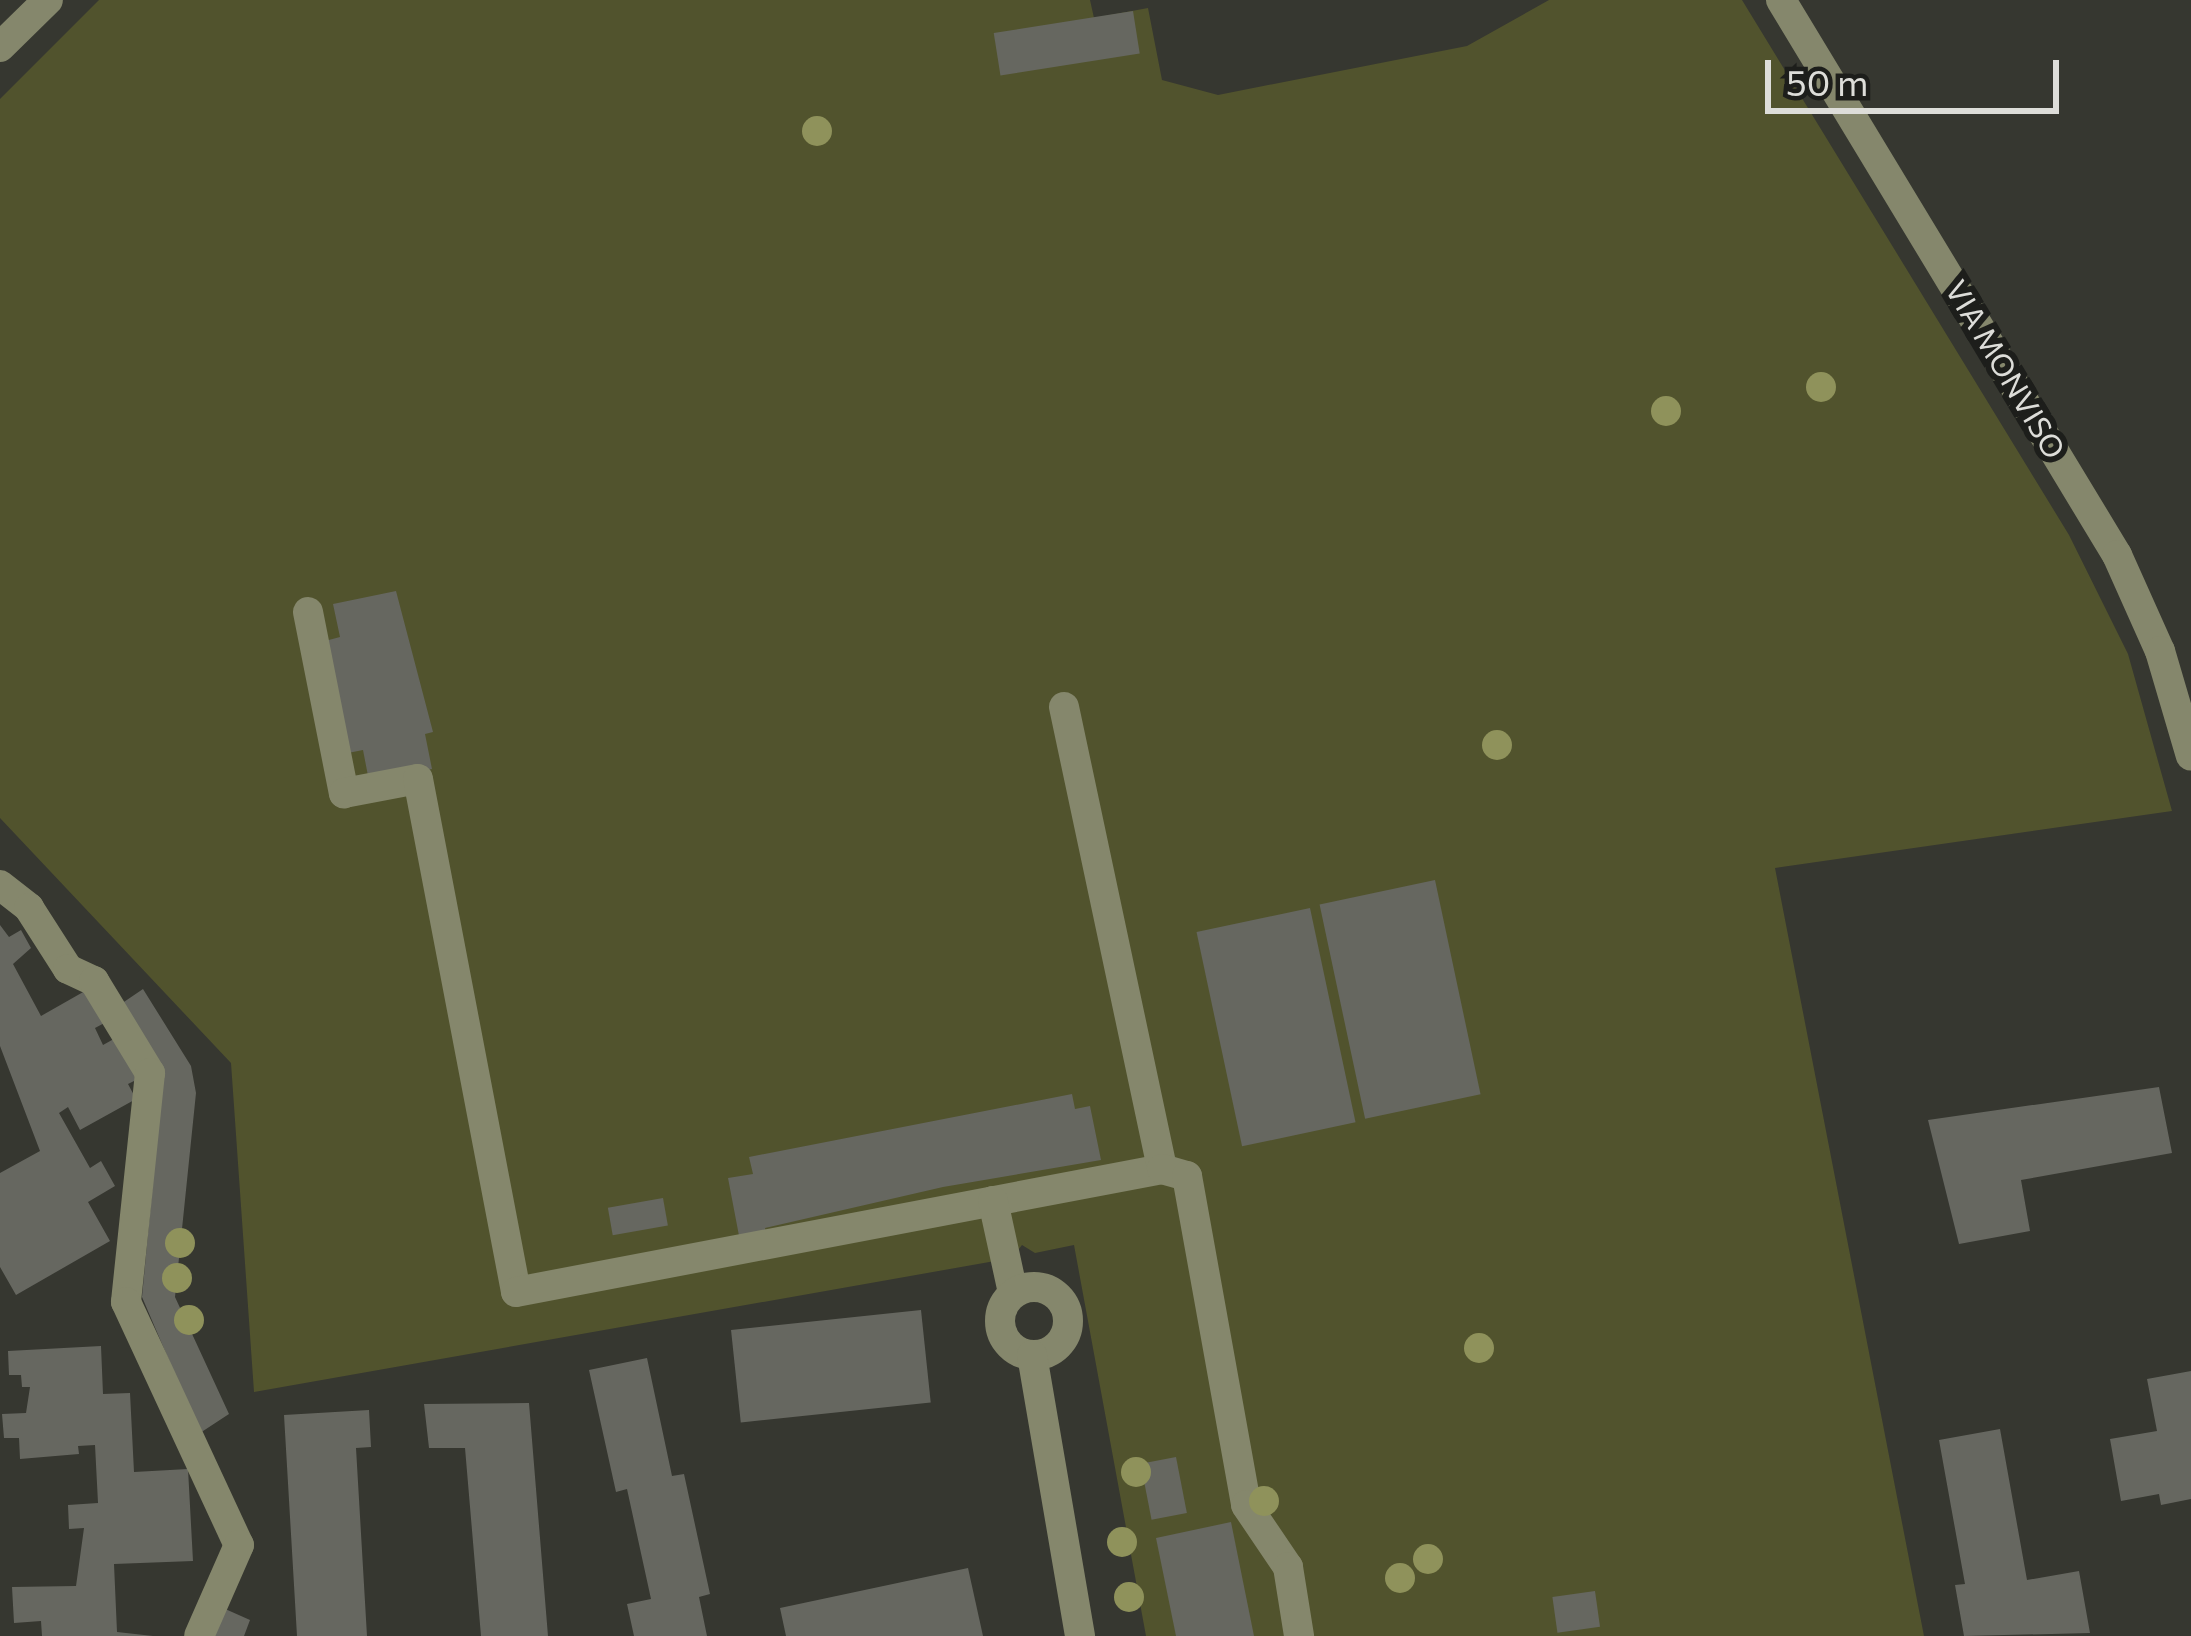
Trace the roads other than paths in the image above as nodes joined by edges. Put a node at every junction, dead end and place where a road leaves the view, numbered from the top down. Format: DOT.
graph roads {
  1 [pos="48,0"];
  2 [pos="1781,0"];
  3 [pos="0,47"];
  4 [pos="308,612"];
  5 [pos="1064,707"];
  6 [pos="2191,756"];
  7 [pos="0,885"];
  8 [pos="1162,1168"];
  9 [pos="993,1201"];
  10 [pos="1013,1293"];
  11 [pos="1032,1355"];
  12 [pos="199,1636"];
  13 [pos="1080,1636"];
  14 [pos="1299,1636"];
  1 -- 3 [label="street"];
  2 -- 6 [label="street, VIA MONVISO"];
  4 -- 9 [label="street"];
  5 -- 8 [label="street"];
  7 -- 12 [label="street"];
  8 -- 9 [label="street"];
  8 -- 14 [label="street"];
  9 -- 10 [label="street"];
  10 -- 11 [label="street"];
  10 -- 11 [label="street"];
  11 -- 13 [label="street"];
}
